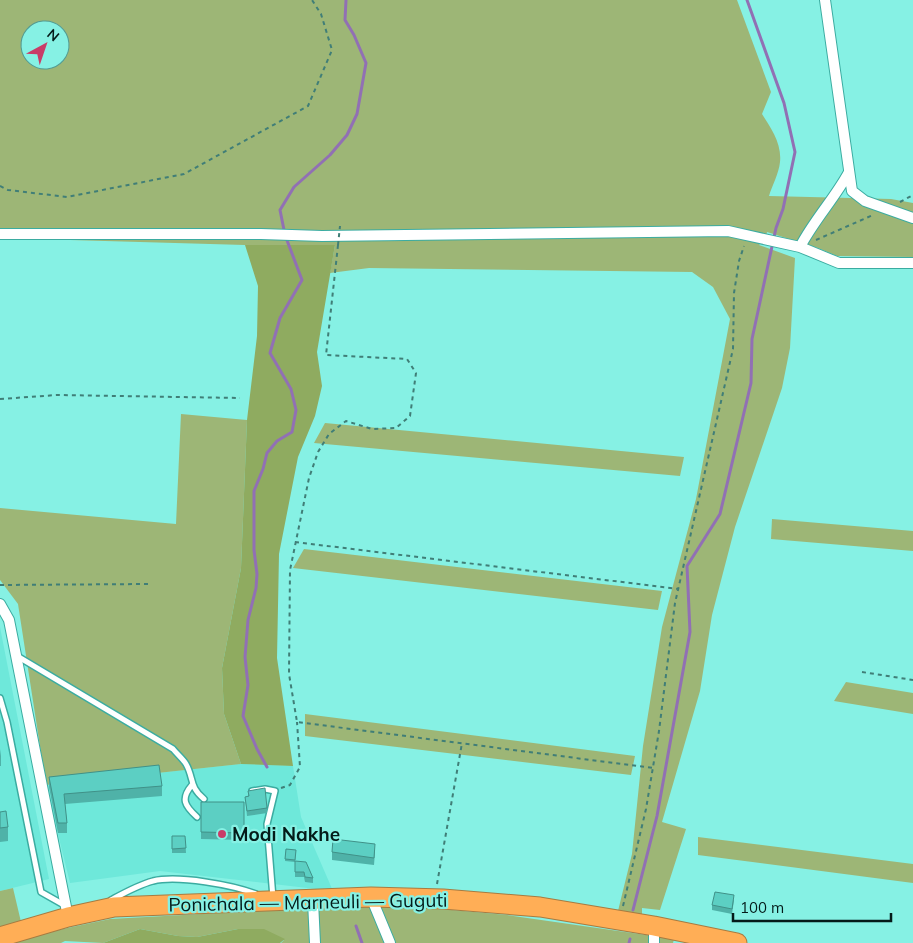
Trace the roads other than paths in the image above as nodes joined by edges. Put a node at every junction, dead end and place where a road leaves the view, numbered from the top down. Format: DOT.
graph roads {
  1 [pos="825,0"];
  2 [pos="849,172"];
  3 [pos="913,218"];
  4 [pos="0,234"];
  5 [pos="800,247"];
  6 [pos="913,263"];
  7 [pos="0,604"];
  8 [pos="16,656"];
  9 [pos="0,698"];
  10 [pos="192,784"];
  11 [pos="250,792"];
  12 [pos="204,799"];
  13 [pos="197,817"];
  14 [pos="371,897"];
  15 [pos="312,900"];
  16 [pos="273,902"];
  17 [pos="73,912"];
  18 [pos="654,934"];
  19 [pos="0,937"];
  20 [pos="316,943"];
  21 [pos="390,943"];
  22 [pos="737,943"];
  1 -- 2 [label="street"];
  2 -- 3 [label="street"];
  2 -- 5 [label="street"];
  4 -- 5 [label="street"];
  5 -- 6 [label="street"];
  7 -- 8 [label="street"];
  8 -- 10 [label="lane"];
  8 -- 17 [label="street"];
  9 -- 17 [label="lane"];
  10 -- 12 [label="lane"];
  10 -- 13 [label="lane"];
  11 -- 16 [label="lane"];
  14 -- 15 [label="highway, Ponichala — Marneuli — Guguti"];
  14 -- 18 [label="highway, Ponichala — Marneuli — Guguti"];
  14 -- 21 [label="street"];
  15 -- 16 [label="highway, Ponichala — Marneuli — Guguti"];
  15 -- 20 [label="street"];
  16 -- 17 [label="highway, Ponichala — Marneuli — Guguti"];
  17 -- 19 [label="highway, Ponichala — Marneuli — Guguti"];
  18 -- 22 [label="highway, Ponichala — Marneuli — Guguti"];
}
